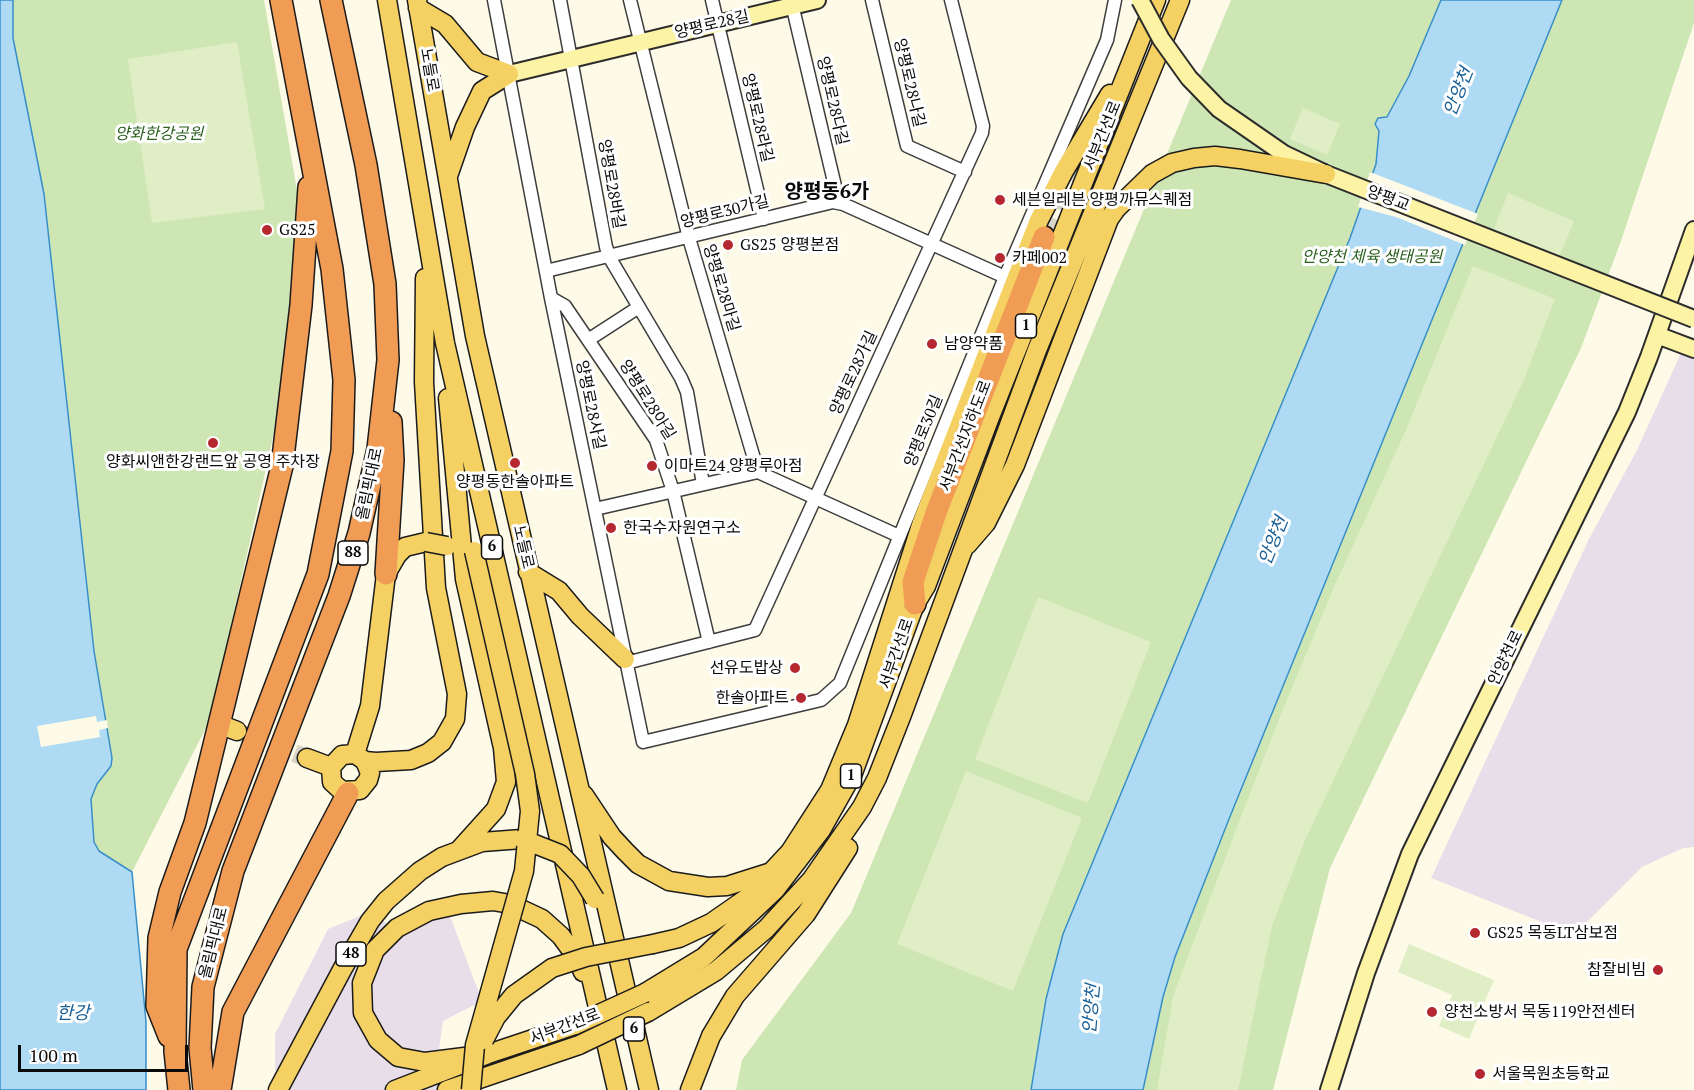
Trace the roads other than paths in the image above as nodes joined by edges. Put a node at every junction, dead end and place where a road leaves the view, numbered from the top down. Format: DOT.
graph roads {
  1 [pos="281,0"];
  2 [pos="331,0"];
  3 [pos="387,0"];
  4 [pos="494,0"];
  5 [pos="560,0"];
  6 [pos="630,0"];
  7 [pos="712,0"];
  8 [pos="817,0"];
  9 [pos="872,0"];
  10 [pos="951,0"];
  11 [pos="1115,0"];
  12 [pos="1140,0"];
  13 [pos="1156,0"];
  14 [pos="1180,0"];
  15 [pos="792,3"];
  16 [pos="417,4"];
  17 [pos="718,24"];
  18 [pos="642,42"];
  19 [pos="1136,48"];
  20 [pos="571,59"];
  21 [pos="509,74"];
  22 [pos="311,160"];
  23 [pos="965,172"];
  24 [pos="1326,174"];
  25 [pos="448,178"];
  26 [pos="839,203"];
  27 [pos="764,219"];
  28 [pos="426,229"];
  29 [pos="1694,230"];
  30 [pos="1044,237"];
  31 [pos="689,238"];
  32 [pos="932,244"];
  33 [pos="610,257"];
  34 [pos="546,271"];
  35 [pos="1005,277"];
  36 [pos="551,298"];
  37 [pos="639,308"];
  38 [pos="1694,319"];
  39 [pos="1657,335"];
  40 [pos="588,340"];
  41 [pos="445,343"];
  42 [pos="1694,349"];
  43 [pos="388,360"];
  44 [pos="451,442"];
  45 [pos="758,472"];
  46 [pos="703,484"];
  47 [pos="673,491"];
  48 [pos="816,497"];
  49 [pos="595,509"];
  50 [pos="899,536"];
  51 [pos="964,548"];
  52 [pos="528,572"];
  53 [pos="386,574"];
  54 [pos="465,579"];
  55 [pos="907,601"];
  56 [pos="709,642"];
  57 [pos="625,661"];
  58 [pos="643,741"];
  59 [pos="360,757"];
  60 [pos="307,758"];
  61 [pos="331,767"];
  62 [pos="577,784"];
  63 [pos="348,793"];
  64 [pos="862,807"];
  65 [pos="460,849"];
  66 [pos="775,870"];
  67 [pos="619,967"];
  68 [pos="597,1006"];
  69 [pos="175,1051"];
  70 [pos="481,1057"];
  71 [pos="612,1066"];
  72 [pos="496,1074"];
  73 [pos="179,1090"];
  74 [pos="204,1090"];
  75 [pos="220,1090"];
  76 [pos="278,1090"];
  77 [pos="395,1090"];
  78 [pos="447,1090"];
  79 [pos="471,1090"];
  80 [pos="611,1090"];
  81 [pos="617,1090"];
  82 [pos="649,1090"];
  83 [pos="690,1090"];
  84 [pos="1329,1090"];
  1 -- 22 [label="highway, 올림픽대로 / 88"];
  2 -- 43 [label="highway, 올림픽대로 / 88"];
  3 -- 28 [label="main road, 노들로 / 6"];
  4 -- 21 [label="street, 양평로28사길"];
  5 -- 20 [label="street"];
  6 -- 18 [label="street"];
  7 -- 17 [label="street, 양평로28라길"];
  8 -- 15 [label="main road, 양평로28길"];
  9 -- 23 [label="street, 양평로28나길"];
  10 -- 23 [label="street, 양평로28가길"];
  11 -- 35 [label="street, 양평로30길"];
  12 -- 24 [label="main road, 양평교, bridge"];
  13 -- 19 [label="main road, 서부간선로 / 1"];
  14 -- 51 [label="main road, 서부간선로 / 1"];
  15 -- 17 [label="main road, 양평로28길"];
  15 -- 26 [label="street, 양평로28다길"];
  16 -- 21 [label="main road"];
  16 -- 25 [label="main road, 노들로 / 6"];
  17 -- 18 [label="main road, 양평로28길"];
  17 -- 27 [label="street, 양평로28라길"];
  18 -- 20 [label="main road, 양평로28길"];
  18 -- 31 [label="street, 양평로28마길"];
  19 -- 55 [label="main road, 서부간선로 / 1"];
  19 -- 55 [label="main road"];
  20 -- 21 [label="main road, 양평로28길"];
  20 -- 33 [label="street, 양평로28바길"];
  21 -- 25 [label="main road"];
  21 -- 34 [label="street, 양평로28사길"];
  22 -- 69 [label="highway"];
  22 -- 69 [label="highway, 올림픽대로 / 88"];
  23 -- 32 [label="street, 양평로28가길"];
  24 -- 38 [label="main road, 양평교, bridge"];
  24 -- 51 [label="main road, bridge"];
  25 -- 52 [label="main road, 노들로 / 6"];
  26 -- 27 [label="street, 양평로30가길"];
  26 -- 32 [label="street"];
  27 -- 31 [label="street, 양평로30가길"];
  28 -- 41 [label="main road, 노들로 / 6"];
  28 -- 59 [label="main road"];
  29 -- 39 [label="main road, 안양천로"];
  30 -- 55 [label="highway, 서부간선지하도로"];
  31 -- 33 [label="street, 양평로30가길"];
  31 -- 45 [label="street, 양평로28마길"];
  32 -- 35 [label="street"];
  32 -- 48 [label="street, 양평로28가길"];
  33 -- 34 [label="street, 양평로30가길"];
  33 -- 37 [label="street, 양평로28바길"];
  34 -- 36 [label="street, 양평로28사길"];
  35 -- 50 [label="street, 양평로30길"];
  36 -- 40 [label="street, 양평로28아길"];
  36 -- 49 [label="street, 양평로28사길"];
  37 -- 40 [label="street"];
  37 -- 46 [label="street, 양평로28바길"];
  39 -- 42 [label="main road"];
  39 -- 84 [label="main road, 안양천로"];
  40 -- 47 [label="street, 양평로28아길"];
  41 -- 44 [label="main road"];
  41 -- 68 [label="main road, 노들로 / 6"];
  43 -- 53 [label="highway"];
  43 -- 74 [label="highway, 올림픽대로 / 88"];
  44 -- 54 [label="main road"];
  44 -- 70 [label="main road, bridge"];
  45 -- 46 [label="street"];
  45 -- 48 [label="street"];
  46 -- 47 [label="street"];
  47 -- 49 [label="street"];
  47 -- 56 [label="street, 양평로28아길"];
  48 -- 50 [label="street"];
  48 -- 56 [label="street, 양평로28가길"];
  49 -- 57 [label="street, 양평로28사길"];
  50 -- 58 [label="street, 양평로30길"];
  51 -- 64 [label="main road, 서부간선로 / 1"];
  52 -- 57 [label="main road"];
  52 -- 62 [label="main road, 노들로 / 6"];
  53 -- 54 [label="main road, bridge"];
  53 -- 59 [label="main road"];
  54 -- 65 [label="main road"];
  55 -- 66 [label="main road"];
  55 -- 70 [label="main road, 서부간선로 / 1, bridge"];
  56 -- 57 [label="street, 양평로28가길"];
  57 -- 58 [label="street, 양평로28사길"];
  59 -- 61 [label="main road"];
  59 -- 63 [label="main road"];
  60 -- 61 [label="main road"];
  61 -- 63 [label="main road"];
  62 -- 66 [label="main road"];
  62 -- 67 [label="main road, 노들로 / 6"];
  63 -- 75 [label="highway"];
  64 -- 72 [label="main road, 서부간선로 / 1, bridge"];
  64 -- 83 [label="main road"];
  65 -- 67 [label="main road, 48, bridge"];
  65 -- 76 [label="main road, 48"];
  66 -- 70 [label="main road, bridge"];
  67 -- 82 [label="main road, 노들로 / 6"];
  68 -- 70 [label="main road"];
  68 -- 71 [label="main road, 노들로 / 6"];
  69 -- 73 [label="highway, 올림픽대로 / 88"];
  70 -- 77 [label="main road, 서부간선로 / 1"];
  70 -- 79 [label="main road, bridge"];
  71 -- 80 [label="main road"];
  71 -- 81 [label="main road, 노들로 / 6"];
  72 -- 78 [label="main road, 서부간선로 / 1"];
  72 -- 79 [label="main road"];
}
